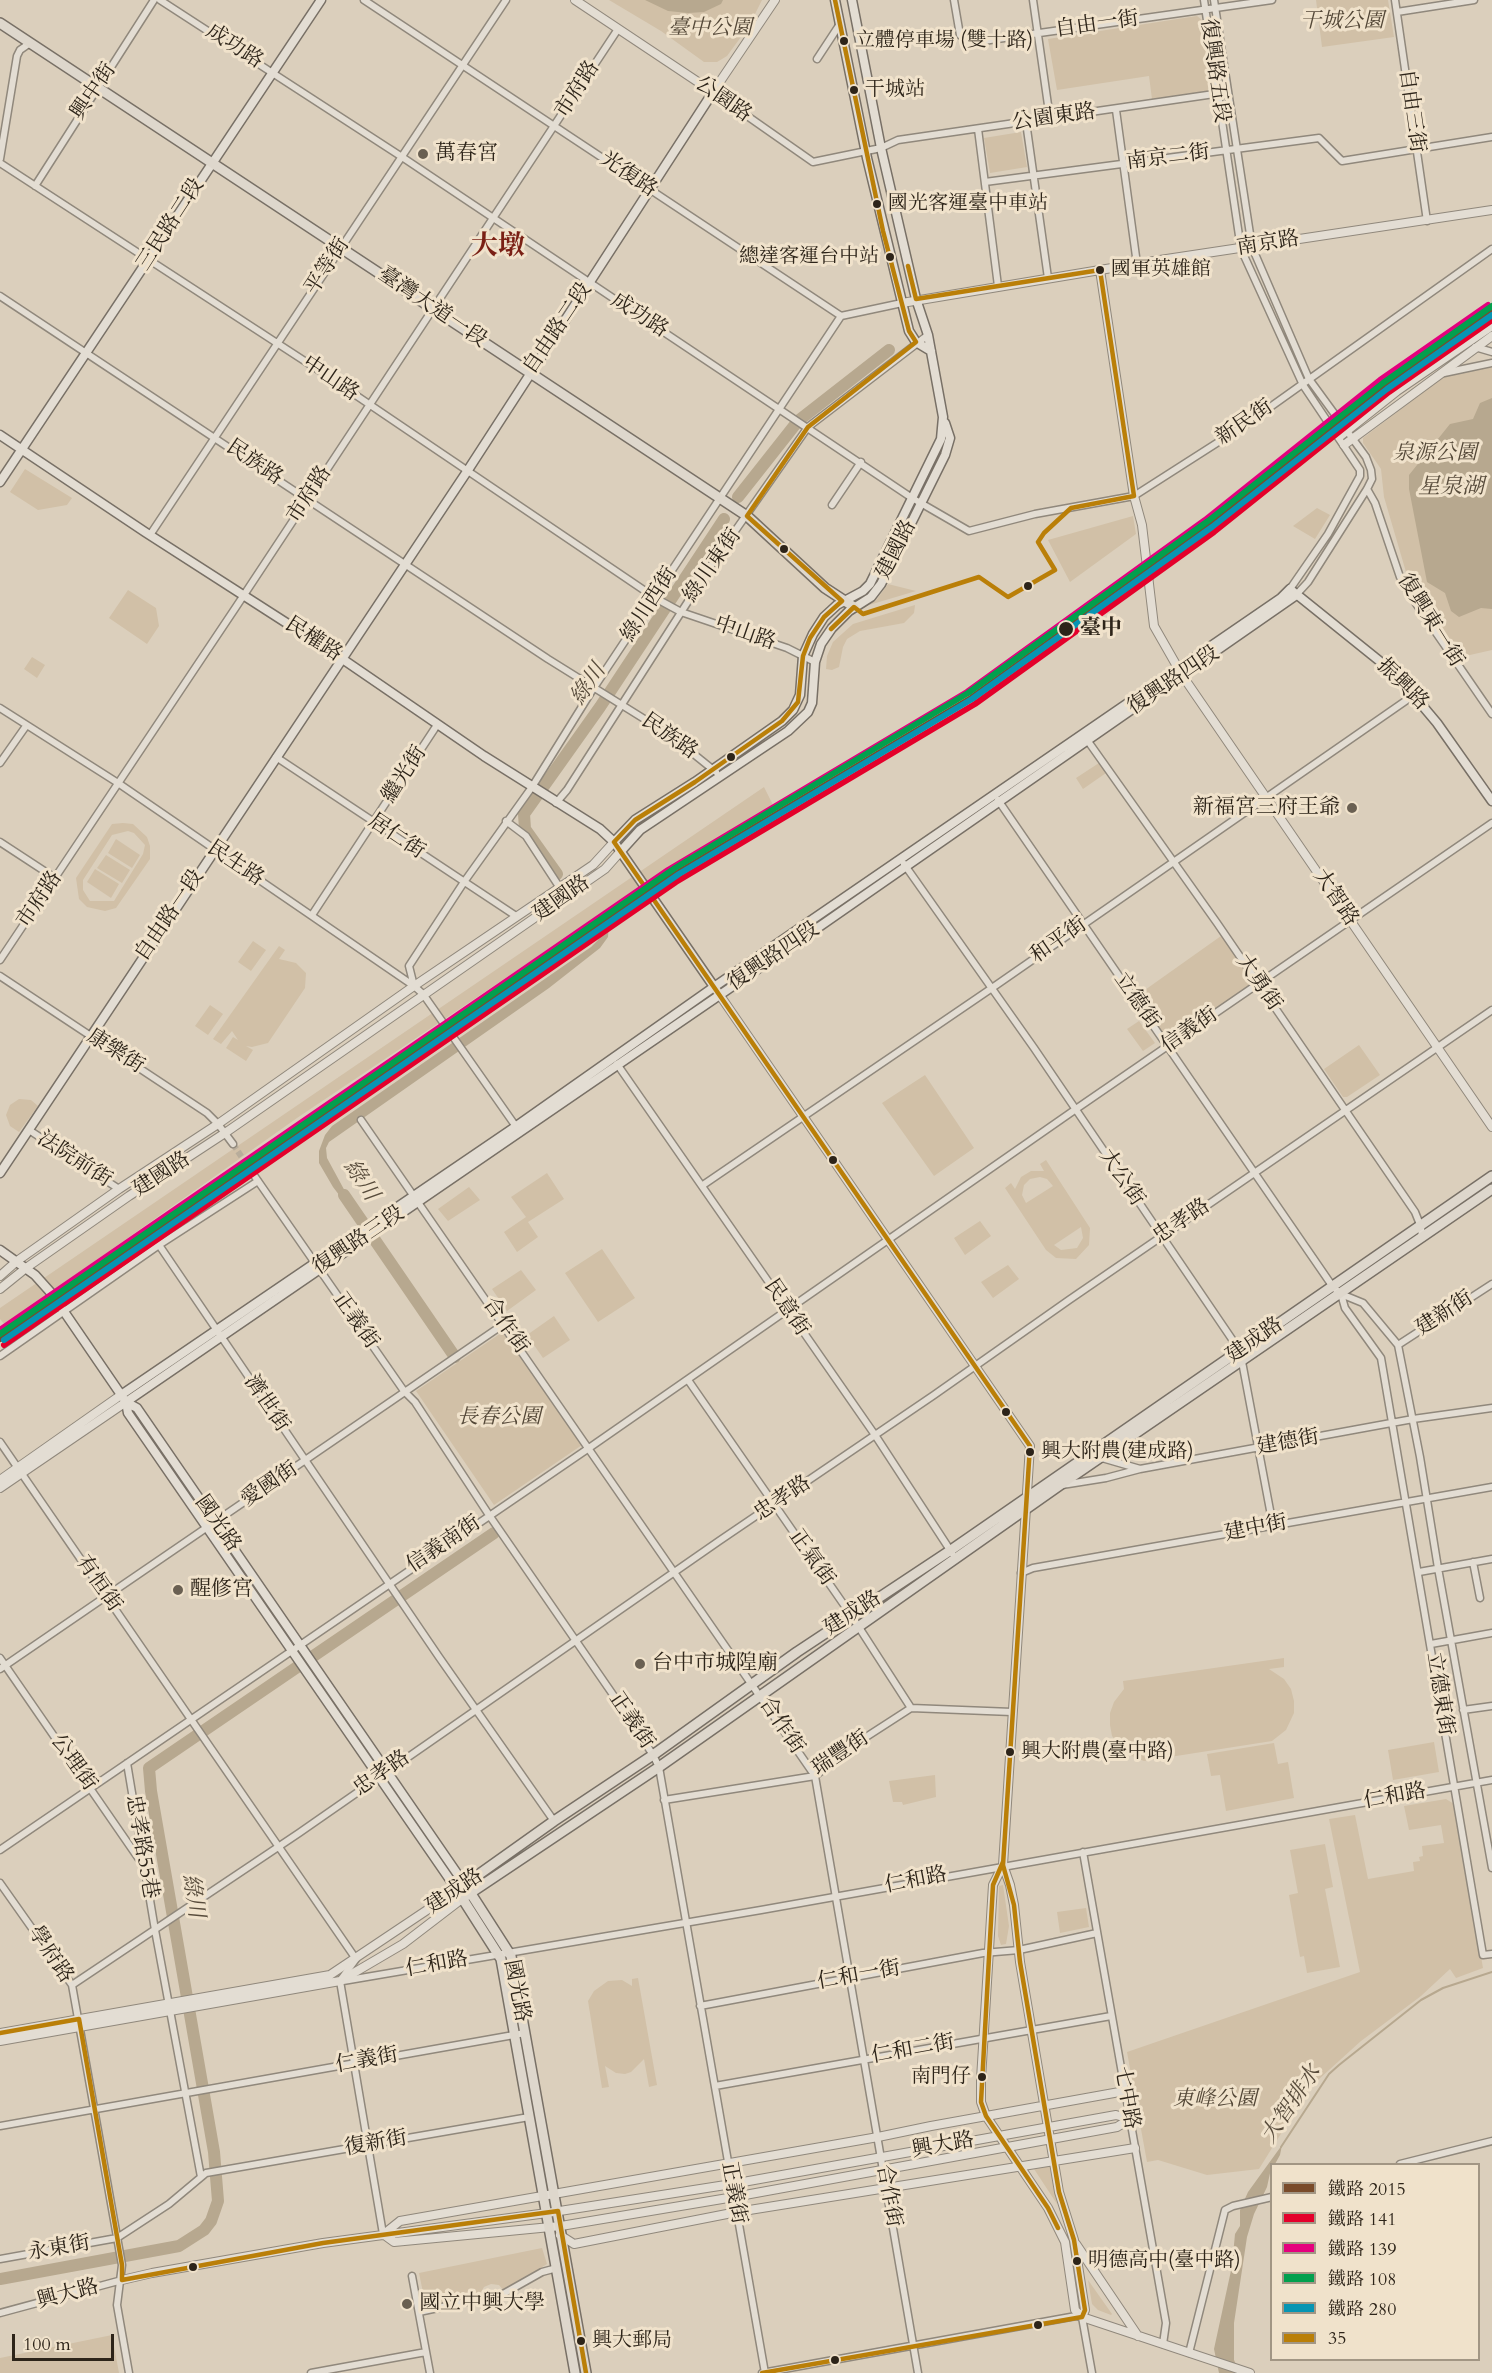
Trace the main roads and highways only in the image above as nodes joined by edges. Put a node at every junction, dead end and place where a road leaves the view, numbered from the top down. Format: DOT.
graph roads {
  1 [pos="321,0"];
  2 [pos="835,0"];
  3 [pos="852,0"];
  4 [pos="0,23"];
  5 [pos="713,92"];
  6 [pos="212,162"];
  7 [pos="931,351"];
  8 [pos="529,373"];
  9 [pos="0,435"];
  10 [pos="21,450"];
  11 [pos="0,482"];
  12 [pos="916,501"];
  13 [pos="1292,593"];
  14 [pos="843,601"];
  15 [pos="854,607"];
  16 [pos="341,658"];
  17 [pos="1492,801"];
  18 [pos="614,842"];
  19 [pos="621,851"];
  20 [pos="716,991"];
  21 [pos="0,1173"];
  22 [pos="1492,1176"];
  23 [pos="1492,1189"];
  24 [pos="0,1250"];
  25 [pos="1337,1290"];
  26 [pos="123,1398"];
  27 [pos="953,1555"];
  28 [pos="298,1652"];
  29 [pos="308,1667"];
  30 [pos="464,1891"];
  31 [pos="575,2373"];
  32 [pos="586,2373"];
  1 -- 6 [label="main road, 三民路二段"];
  2 -- 7 [label="main road"];
  3 -- 7 [label="main road, 建國路"];
  4 -- 6 [label="main road, 臺灣大道一段"];
  5 -- 8 [label="main road, 自由路二段"];
  6 -- 8 [label="main road, 臺灣大道一段"];
  6 -- 10 [label="main road, 三民路二段"];
  7 -- 12 [label="main road, 建國路"];
  8 -- 14 [label="main road, 臺灣大道一段"];
  8 -- 16 [label="main road, 自由路二段"];
  9 -- 10 [label="main road, 民權路"];
  10 -- 11 [label="main road, 三民路二段"];
  10 -- 16 [label="main road, 民權路"];
  12 -- 14 [label="main road, 建國路"];
  12 -- 15 [label="main road, 建國路"];
  13 -- 17 [label="main road, 振興路"];
  13 -- 20 [label="main road, 復興路四段"];
  14 -- 15 [label="main road, 臺灣大道一段"];
  14 -- 18 [label="main road, 建國路"];
  15 -- 19 [label="main road, 建國路"];
  16 -- 18 [label="main road, 民權路"];
  16 -- 21 [label="main road, 自由路一段"];
  18 -- 19 [label="main road, 民權路"];
  19 -- 20 [label="main road, 民權路"];
  20 -- 26 [label="main road, 復興路三段"];
  22 -- 25 [label="main road, 建成路"];
  23 -- 25 [label="main road, 建成路"];
  24 -- 26 [label="main road, 國光路"];
  25 -- 27 [label="main road, 建成路"];
  25 -- 27 [label="main road, 建成路"];
  26 -- 28 [label="main road, 國光路"];
  26 -- 28 [label="main road, 國光路"];
  27 -- 30 [label="main road, 建成路"];
  27 -- 30 [label="main road, 建成路"];
  28 -- 29 [label="main road"];
  29 -- 30 [label="main road, 國光路"];
  29 -- 30 [label="main road, 國光路"];
  30 -- 31 [label="main road, 國光路"];
  30 -- 32 [label="main road, 國光路"];
}
